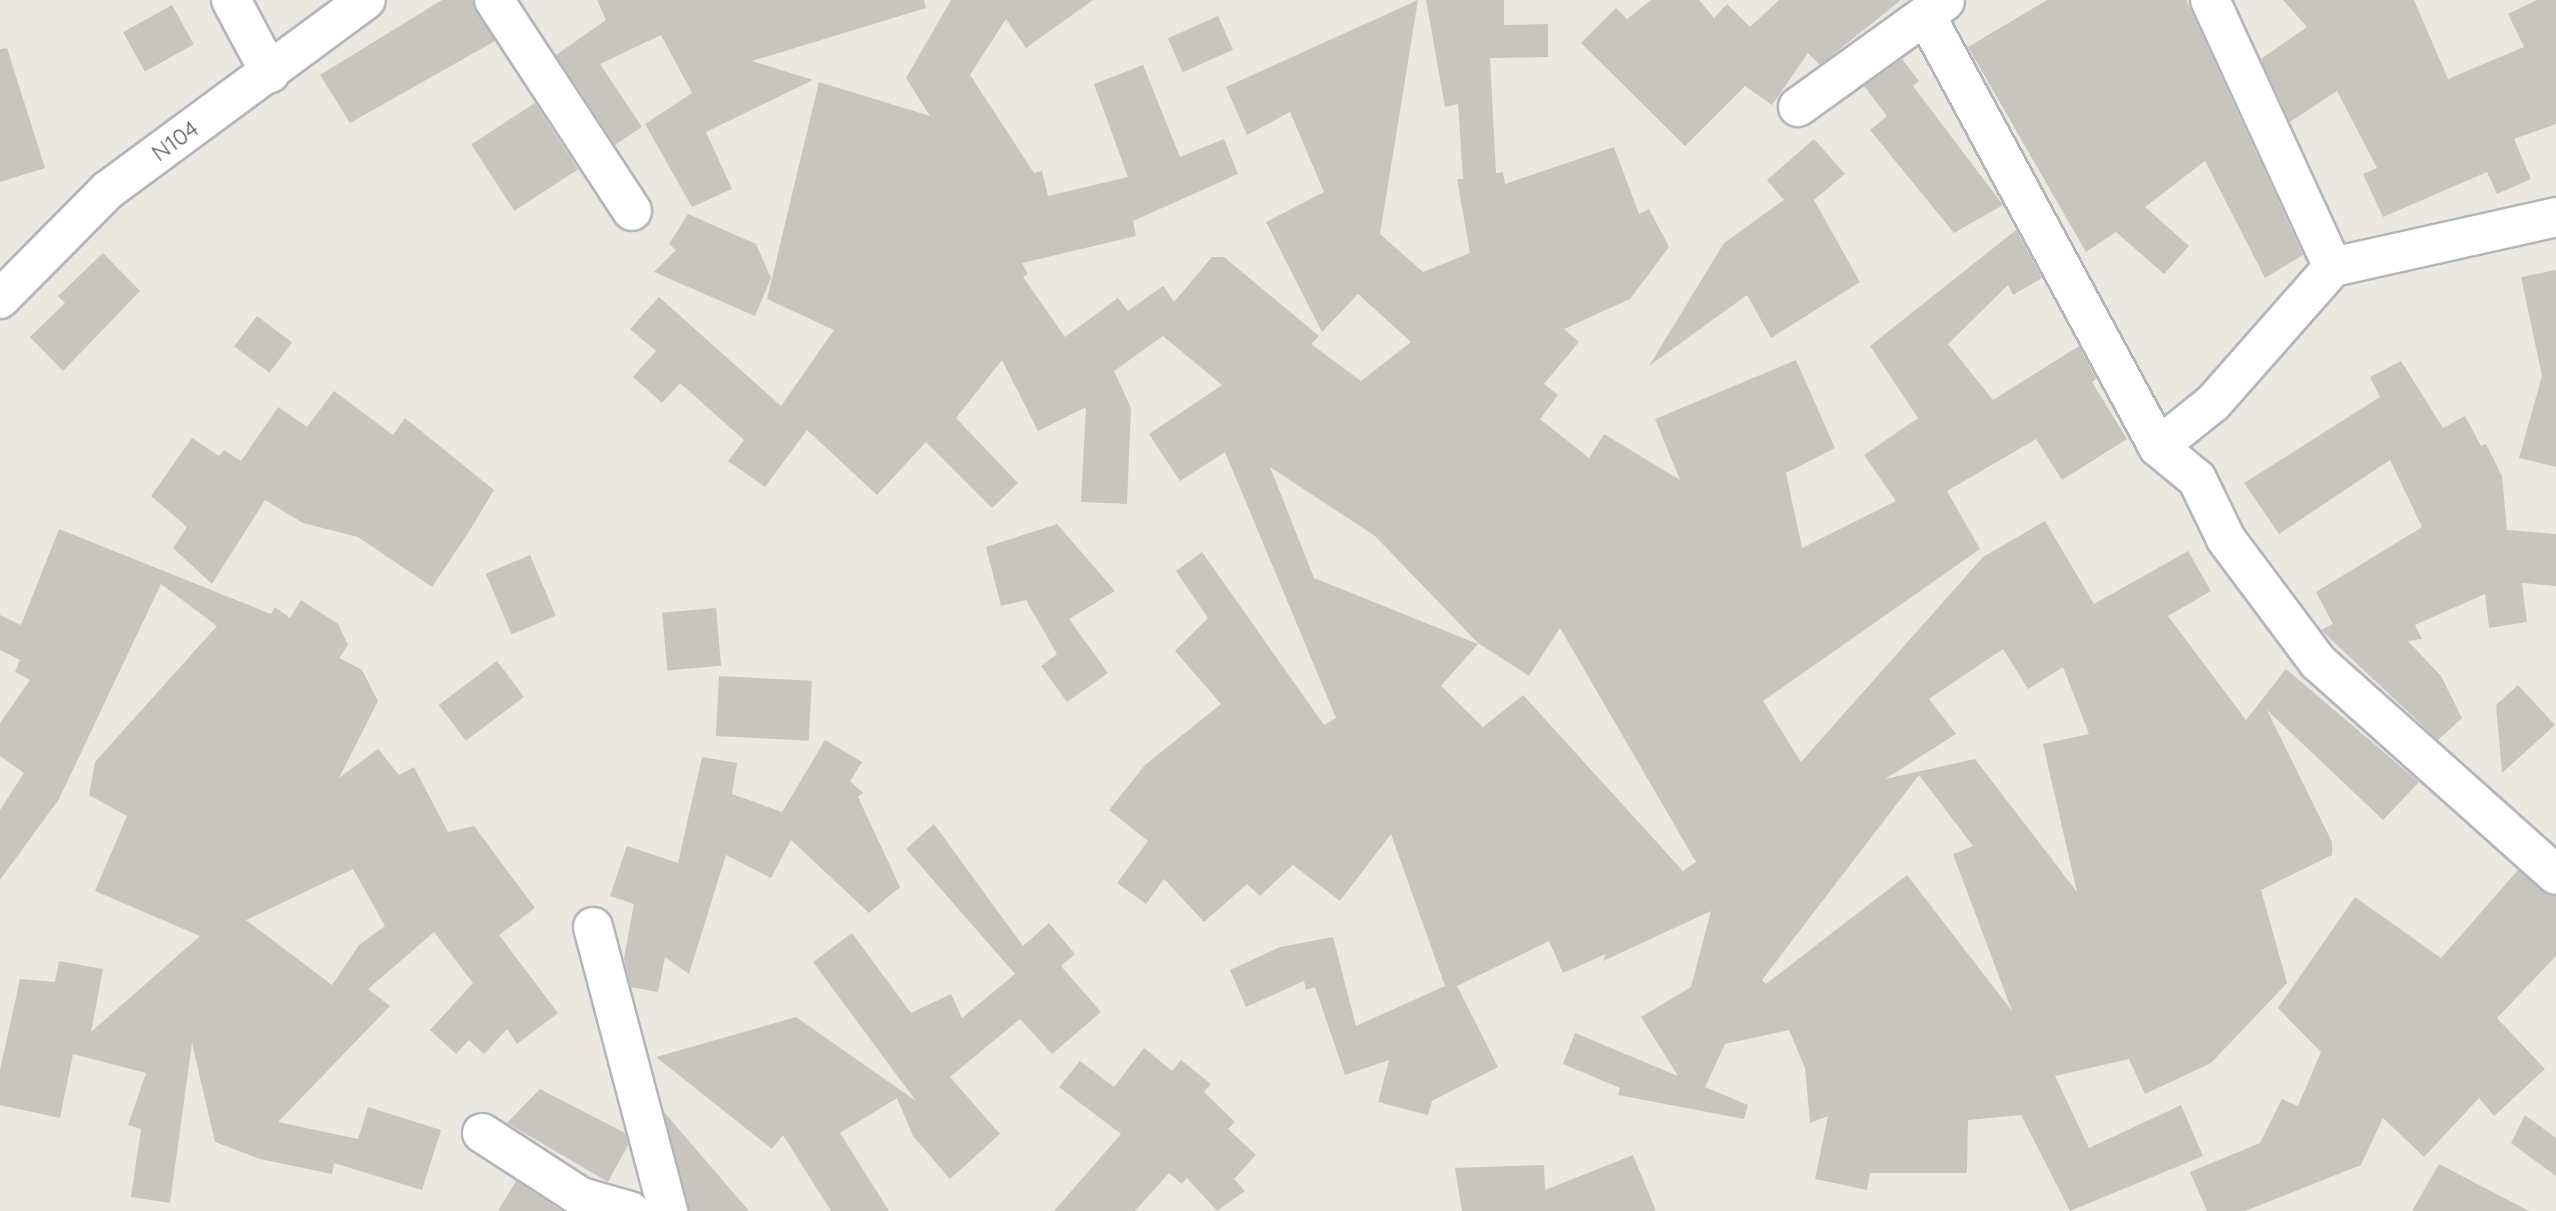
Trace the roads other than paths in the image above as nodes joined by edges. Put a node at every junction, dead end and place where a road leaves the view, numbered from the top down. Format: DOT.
graph roads {
  1 [pos="231,0"];
  2 [pos="366,0"];
  3 [pos="494,0"];
  4 [pos="2210,0"];
  5 [pos="1936,8"];
  6 [pos="270,73"];
  7 [pos="1798,107"];
  8 [pos="632,211"];
  9 [pos="2556,217"];
  10 [pos="2333,267"];
  11 [pos="0,299"];
  12 [pos="2158,447"];
  13 [pos="2556,875"];
  14 [pos="593,927"];
  15 [pos="482,1133"];
  16 [pos="630,1211"];
  17 [pos="668,1211"];
  1 -- 6 [label="street"];
  2 -- 6 [label="street, N104 / N104"];
  3 -- 8 [label="street"];
  4 -- 10 [label="street"];
  5 -- 7 [label="street"];
  5 -- 12 [label="street"];
  6 -- 11 [label="street, N104 / N104"];
  9 -- 10 [label="street"];
  10 -- 12 [label="street"];
  12 -- 13 [label="street"];
  14 -- 17 [label="street"];
  15 -- 16 [label="street"];
}
